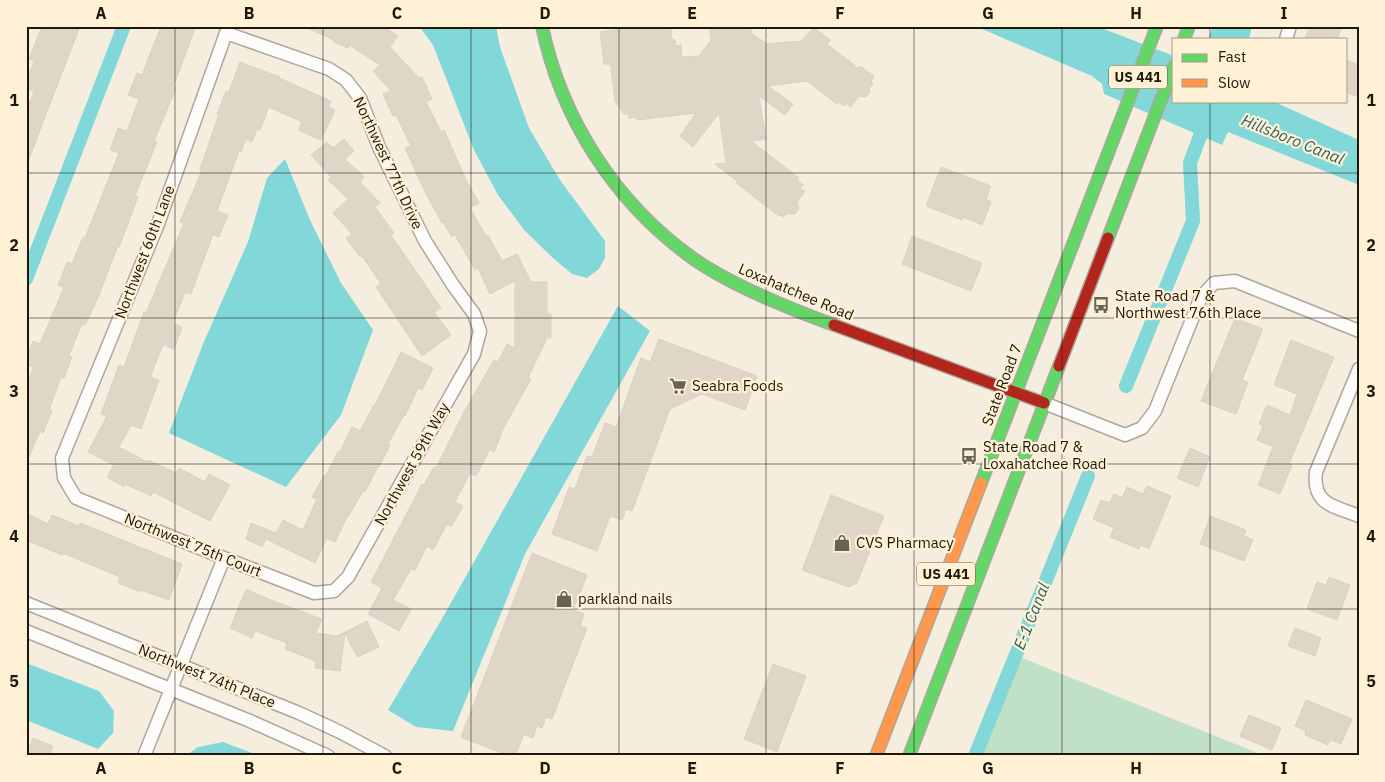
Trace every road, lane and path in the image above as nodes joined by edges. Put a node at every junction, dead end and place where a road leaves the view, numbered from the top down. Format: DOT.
graph roads {
  1 [pos="542,26"];
  2 [pos="1189,26"];
  3 [pos="1290,26"];
  4 [pos="228,30"];
  5 [pos="1155,32"];
  6 [pos="1184,38"];
  7 [pos="1286,38"];
  8 [pos="1172,71"];
  9 [pos="1359,331"];
  10 [pos="480,332"];
  11 [pos="1359,369"];
  12 [pos="1015,392"];
  13 [pos="1044,403"];
  14 [pos="64,478"];
  15 [pos="1359,516"];
  16 [pos="224,558"];
  17 [pos="334,591"];
  18 [pos="26,603"];
  19 [pos="26,631"];
  20 [pos="181,665"];
  21 [pos="171,689"];
  22 [pos="144,756"];
  23 [pos="328,756"];
  24 [pos="385,756"];
  25 [pos="876,756"];
  26 [pos="909,756"];
  1 -- 12 [label="main road, Loxahatchee Road"];
  2 -- 6 [label="main road"];
  3 -- 7 [label="street"];
  4 -- 10 [label="street, Northwest 77th Drive"];
  4 -- 14 [label="street, Northwest 60th Lane"];
  5 -- 12 [label="main road, State Road 7 / US 441"];
  8 -- 13 [label="main road, US 441"];
  9 -- 13 [label="street"];
  10 -- 17 [label="street, Northwest 59th Way"];
  11 -- 15 [label="street"];
  12 -- 13 [label="main road, Loxahatchee Road"];
  12 -- 25 [label="main road, State Road 7 / US 441"];
  13 -- 26 [label="main road, US 441"];
  14 -- 16 [label="street, Northwest 75th Court"];
  16 -- 17 [label="street, Northwest 75th Court"];
  16 -- 20 [label="street"];
  18 -- 20 [label="street, Northwest 74th Place"];
  19 -- 21 [label="street, Northwest 74th Place"];
  20 -- 21 [label="street"];
  20 -- 24 [label="street, Northwest 74th Place"];
  21 -- 22 [label="street"];
  21 -- 23 [label="street, Northwest 74th Place"];
}
